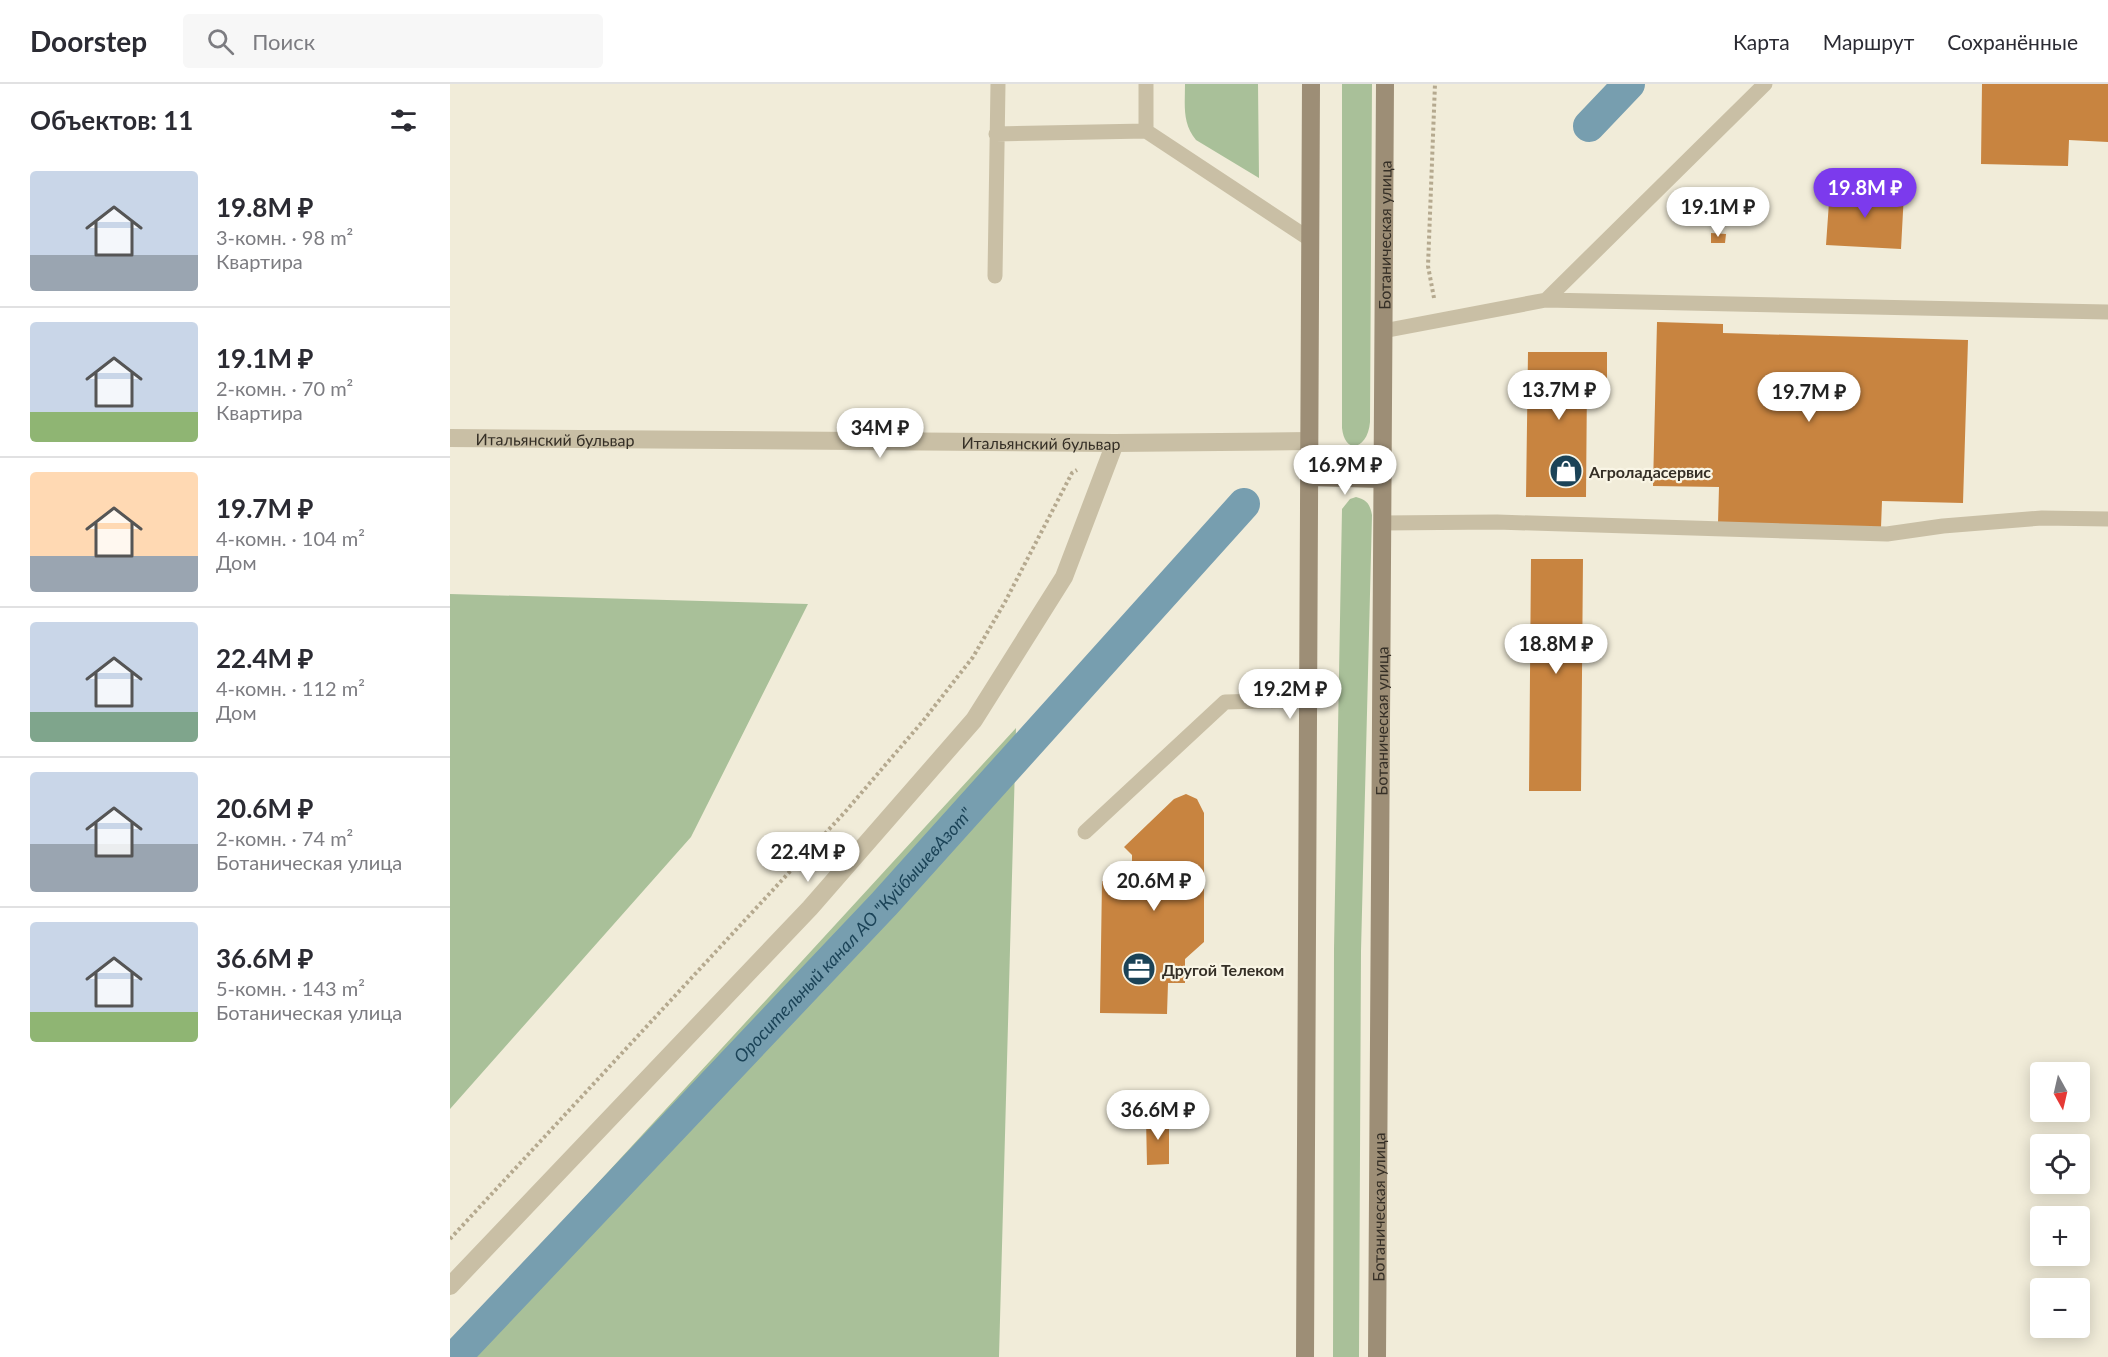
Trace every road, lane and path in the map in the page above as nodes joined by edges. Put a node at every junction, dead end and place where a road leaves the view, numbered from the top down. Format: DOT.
graph roads {
  1 [pos="998,84"];
  2 [pos="1146,84"];
  3 [pos="1311,84"];
  4 [pos="1385,84"];
  5 [pos="1435,84"];
  6 [pos="1765,84"];
  7 [pos="1146,131"];
  8 [pos="996,134"];
  9 [pos="1311,240"];
  10 [pos="995,276"];
  11 [pos="1546,300"];
  12 [pos="2108,312"];
  13 [pos="1439,321"];
  14 [pos="1383,331"];
  15 [pos="450,438"];
  16 [pos="1309,441"];
  17 [pos="1115,443"];
  18 [pos="1081,467"];
  19 [pos="1309,477"];
  20 [pos="1382,478"];
  21 [pos="2108,519"];
  22 [pos="1382,523"];
  23 [pos="1308,700"];
  24 [pos="1085,831"];
  25 [pos="450,1239"];
  26 [pos="450,1286"];
  27 [pos="1305,1357"];
  28 [pos="1377,1357"];
  1 -- 8 [label="lane"];
  2 -- 7 [label="lane"];
  3 -- 9 [label="main road"];
  4 -- 14 [label="main road, Ботаническая улица"];
  5 -- 13 [label="path"];
  6 -- 11 [label="lane"];
  7 -- 8 [label="lane"];
  7 -- 9 [label="lane"];
  8 -- 10 [label="lane"];
  9 -- 16 [label="main road"];
  11 -- 12 [label="lane"];
  11 -- 13 [label="lane"];
  13 -- 14 [label="lane"];
  14 -- 20 [label="main road, Ботаническая улица"];
  15 -- 17 [label="street, Итальянский бульвар"];
  16 -- 17 [label="street, Итальянский бульвар"];
  16 -- 19 [label="main road"];
  17 -- 26 [label="street"];
  18 -- 25 [label="path"];
  19 -- 20 [label="main road"];
  19 -- 23 [label="main road"];
  20 -- 22 [label="main road, Ботаническая улица"];
  21 -- 22 [label="lane"];
  22 -- 28 [label="main road, Ботаническая улица"];
  23 -- 24 [label="lane"];
  23 -- 27 [label="main road"];
}
